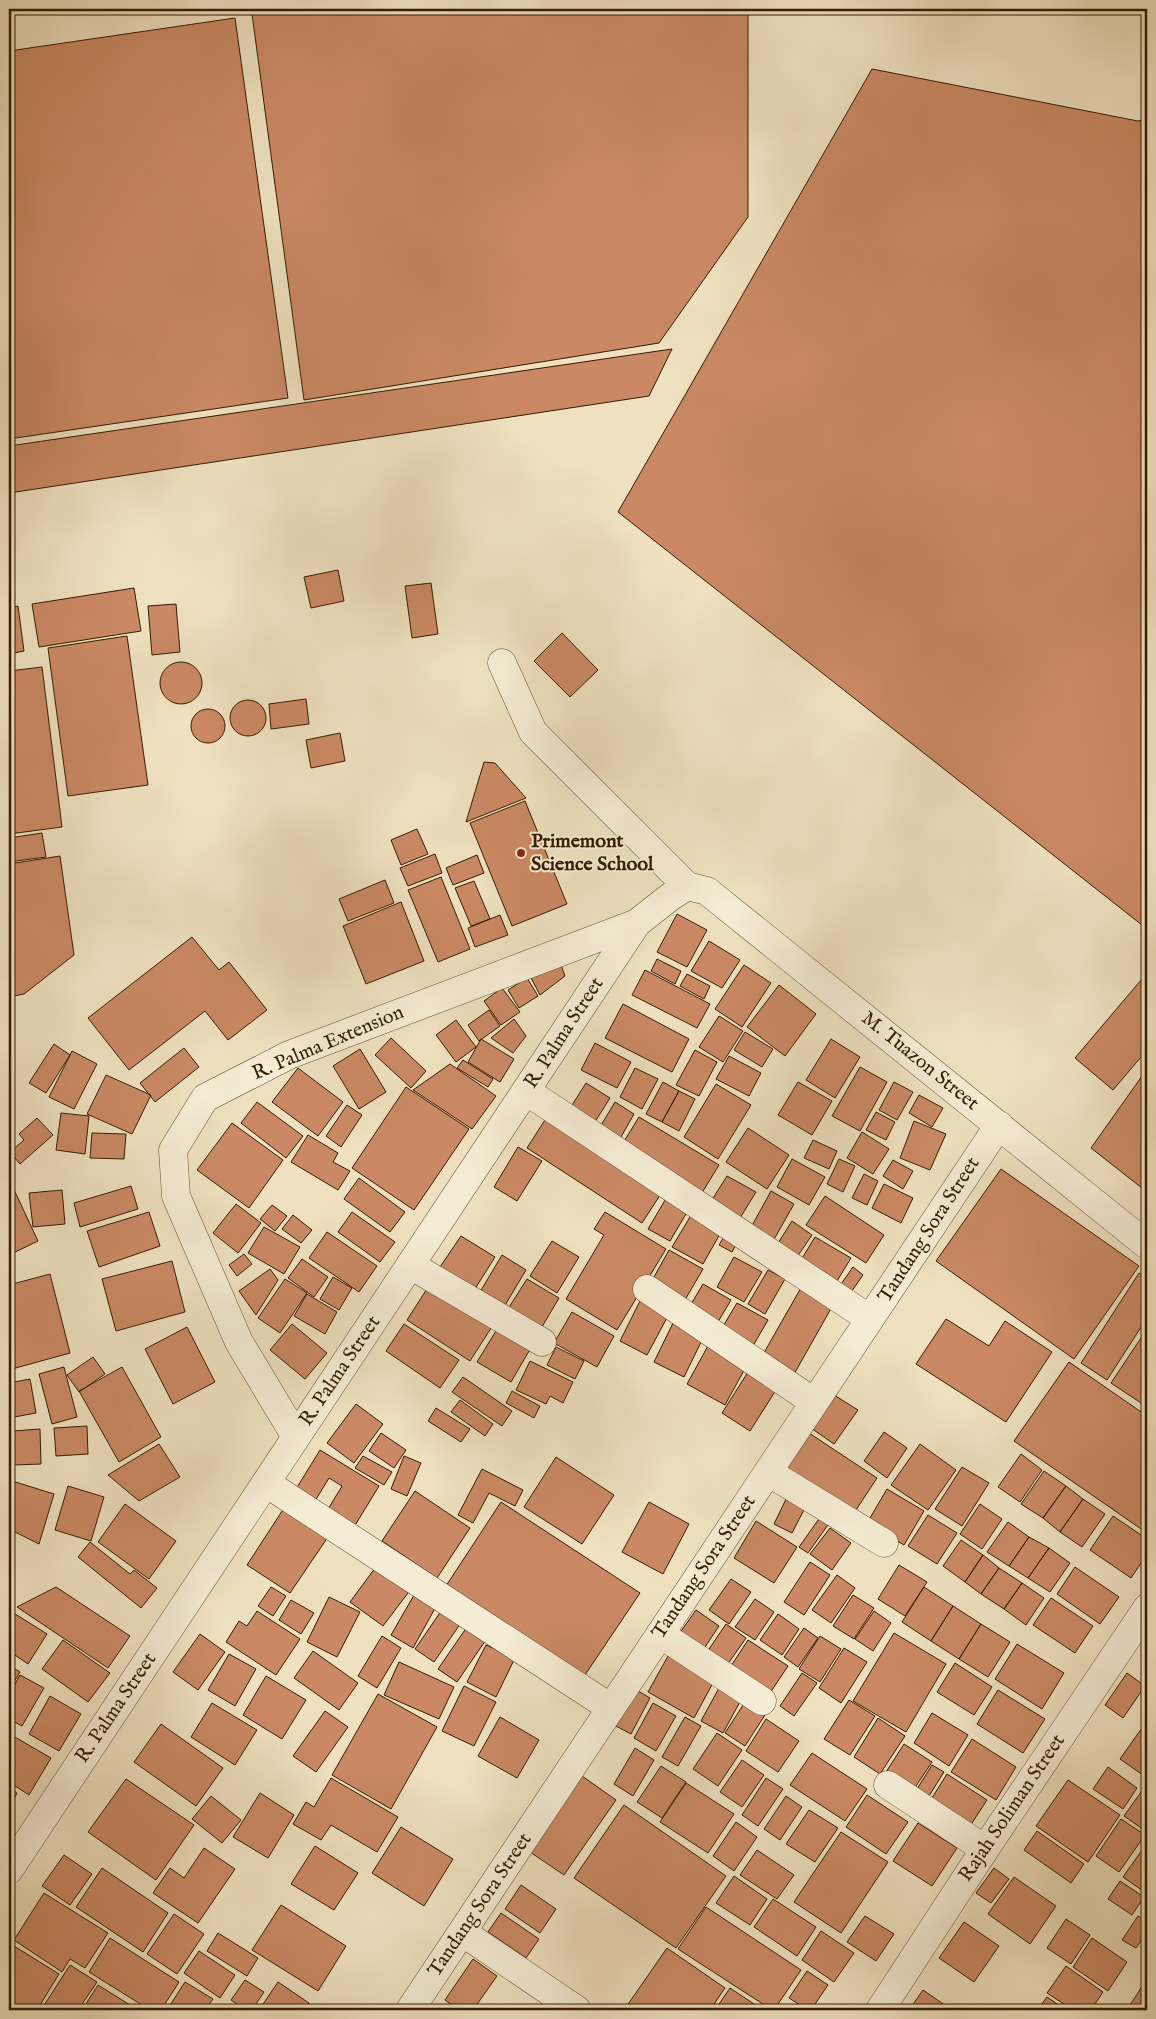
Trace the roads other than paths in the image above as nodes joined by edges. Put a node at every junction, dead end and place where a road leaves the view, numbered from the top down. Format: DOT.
graph roads {
  1 [pos="502,663"];
  2 [pos="687,886"];
  3 [pos="637,923"];
  4 [pos="526,1091"];
  5 [pos="999,1124"];
  6 [pos="1147,1245"];
  7 [pos="410,1265"];
  8 [pos="647,1289"];
  9 [pos="870,1318"];
  10 [pos="542,1342"];
  11 [pos="814,1402"];
  12 [pos="296,1437"];
  13 [pos="768,1472"];
  14 [pos="266,1483"];
  15 [pos="884,1543"];
  16 [pos="1147,1608"];
  17 [pos="660,1634"];
  18 [pos="762,1701"];
  19 [pos="611,1708"];
  20 [pos="888,1785"];
  21 [pos="985,1848"];
  22 [pos="9,1870"];
  23 [pos="462,1932"];
  24 [pos="410,2010"];
  25 [pos="578,2010"];
  26 [pos="880,2010"];
  1 -- 2 [label="street"];
  2 -- 3 [label="street, R. Palma Street"];
  2 -- 5 [label="street, M. Tuazon Street"];
  3 -- 4 [label="street, R. Palma Street"];
  3 -- 12 [label="street, R. Palma Extension"];
  4 -- 7 [label="street, R. Palma Street"];
  4 -- 9 [label="street"];
  5 -- 6 [label="street, M. Tuazon Street"];
  5 -- 9 [label="street, Tandang Sora Street"];
  7 -- 10 [label="street"];
  7 -- 12 [label="street, R. Palma Street"];
  8 -- 11 [label="street"];
  9 -- 11 [label="street, Tandang Sora Street"];
  11 -- 13 [label="street, Tandang Sora Street"];
  12 -- 14 [label="street, R. Palma Street"];
  13 -- 15 [label="street"];
  13 -- 17 [label="street, Tandang Sora Street"];
  14 -- 19 [label="street"];
  14 -- 22 [label="street, R. Palma Street"];
  16 -- 21 [label="street, Rajah Soliman Street"];
  17 -- 18 [label="street"];
  17 -- 19 [label="street, Tandang Sora Street"];
  19 -- 23 [label="street, Tandang Sora Street"];
  20 -- 21 [label="street"];
  21 -- 26 [label="street, Rajah Soliman Street"];
  23 -- 24 [label="street, Tandang Sora Street"];
  23 -- 25 [label="street"];
}
